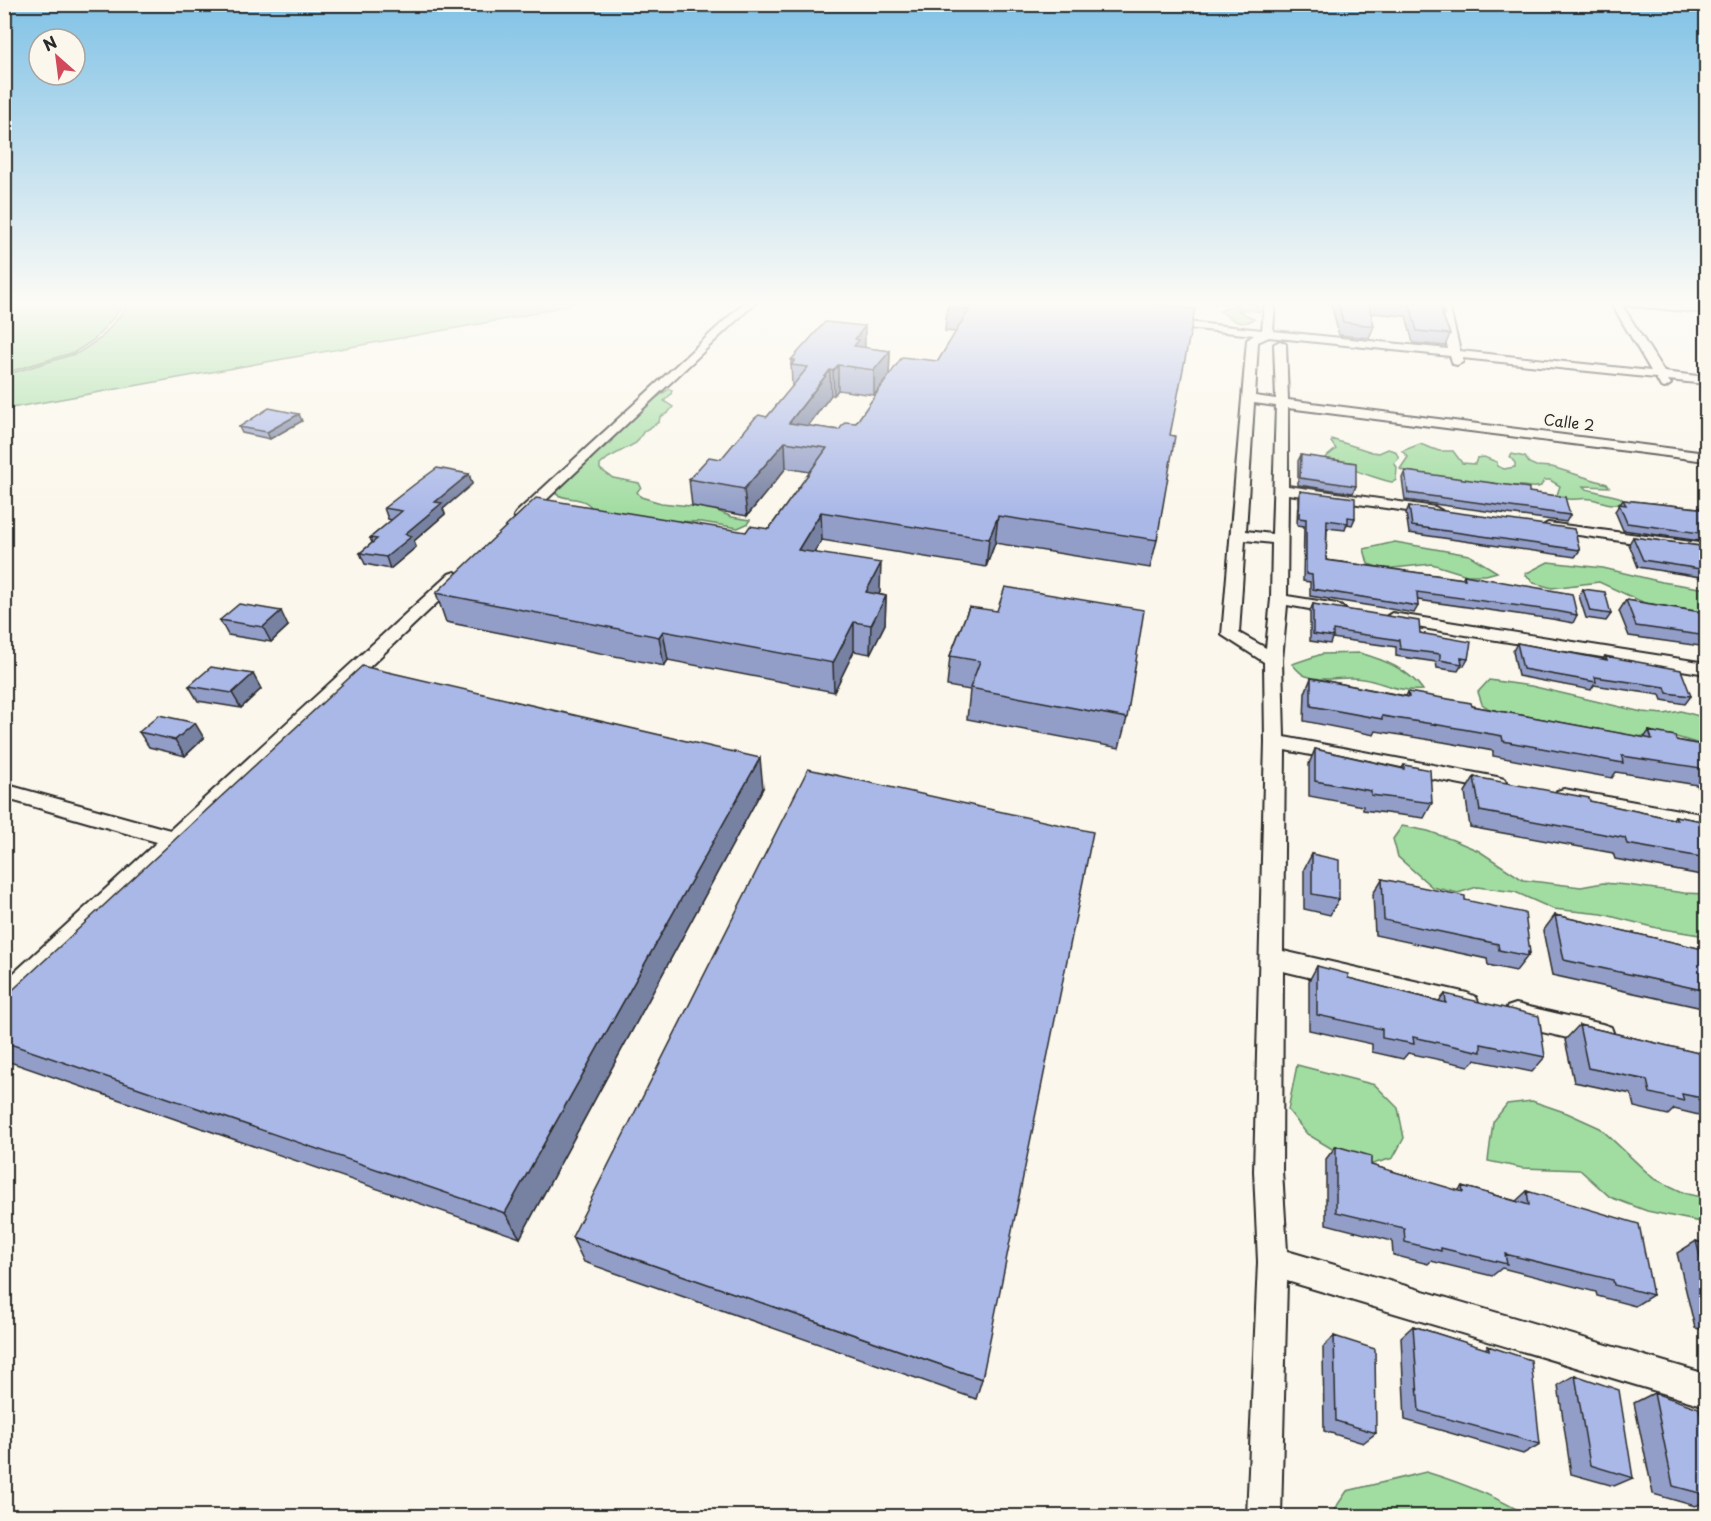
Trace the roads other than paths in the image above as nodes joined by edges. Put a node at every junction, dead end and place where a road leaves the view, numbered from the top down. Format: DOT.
graph roads {
  1 [pos="675,372"];
  2 [pos="1251,372"];
  3 [pos="1281,372"];
  4 [pos="1591,372"];
  5 [pos="1658,372"];
  6 [pos="1663,380"];
  7 [pos="1707,380"];
  8 [pos="1707,390"];
  9 [pos="1249,399"];
  10 [pos="1282,404"];
  11 [pos="1707,457"];
  12 [pos="1281,489"];
  13 [pos="1446,513"];
  14 [pos="1529,524"];
  15 [pos="506,529"];
  16 [pos="1238,534"];
  17 [pos="1280,540"];
  18 [pos="1707,549"];
  19 [pos="471,562"];
  20 [pos="1278,599"];
  21 [pos="1273,660"];
  22 [pos="1707,669"];
  23 [pos="1275,742"];
  24 [pos="1520,788"];
  25 [pos="4,791"];
  26 [pos="1543,792"];
  27 [pos="1707,823"];
  28 [pos="173,839"];
  29 [pos="1271,958"];
  30 [pos="4,998"];
  31 [pos="1626,1040"];
  32 [pos="1273,1262"];
  33 [pos="1707,1390"];
  34 [pos="1264,1516"];
  1 -- 15 [label="street"];
  2 -- 9 [label="street"];
  3 -- 10 [label="street"];
  4 -- 6 [label="street"];
  5 -- 6 [label="street"];
  6 -- 7 [label="street"];
  6 -- 8 [label="street"];
  9 -- 10 [label="street, Calle 2"];
  9 -- 16 [label="street"];
  10 -- 11 [label="street, Calle 2"];
  10 -- 12 [label="street"];
  12 -- 13 [label="street"];
  12 -- 17 [label="street"];
  14 -- 18 [label="street"];
  16 -- 17 [label="street"];
  16 -- 21 [label="street"];
  17 -- 20 [label="street"];
  19 -- 28 [label="street"];
  20 -- 21 [label="street"];
  20 -- 22 [label="street"];
  21 -- 23 [label="street"];
  23 -- 24 [label="street"];
  23 -- 29 [label="street"];
  25 -- 28 [label="street"];
  26 -- 27 [label="street"];
  28 -- 30 [label="street"];
  29 -- 31 [label="street"];
  29 -- 32 [label="street"];
  32 -- 33 [label="street"];
  32 -- 34 [label="street"];
}
